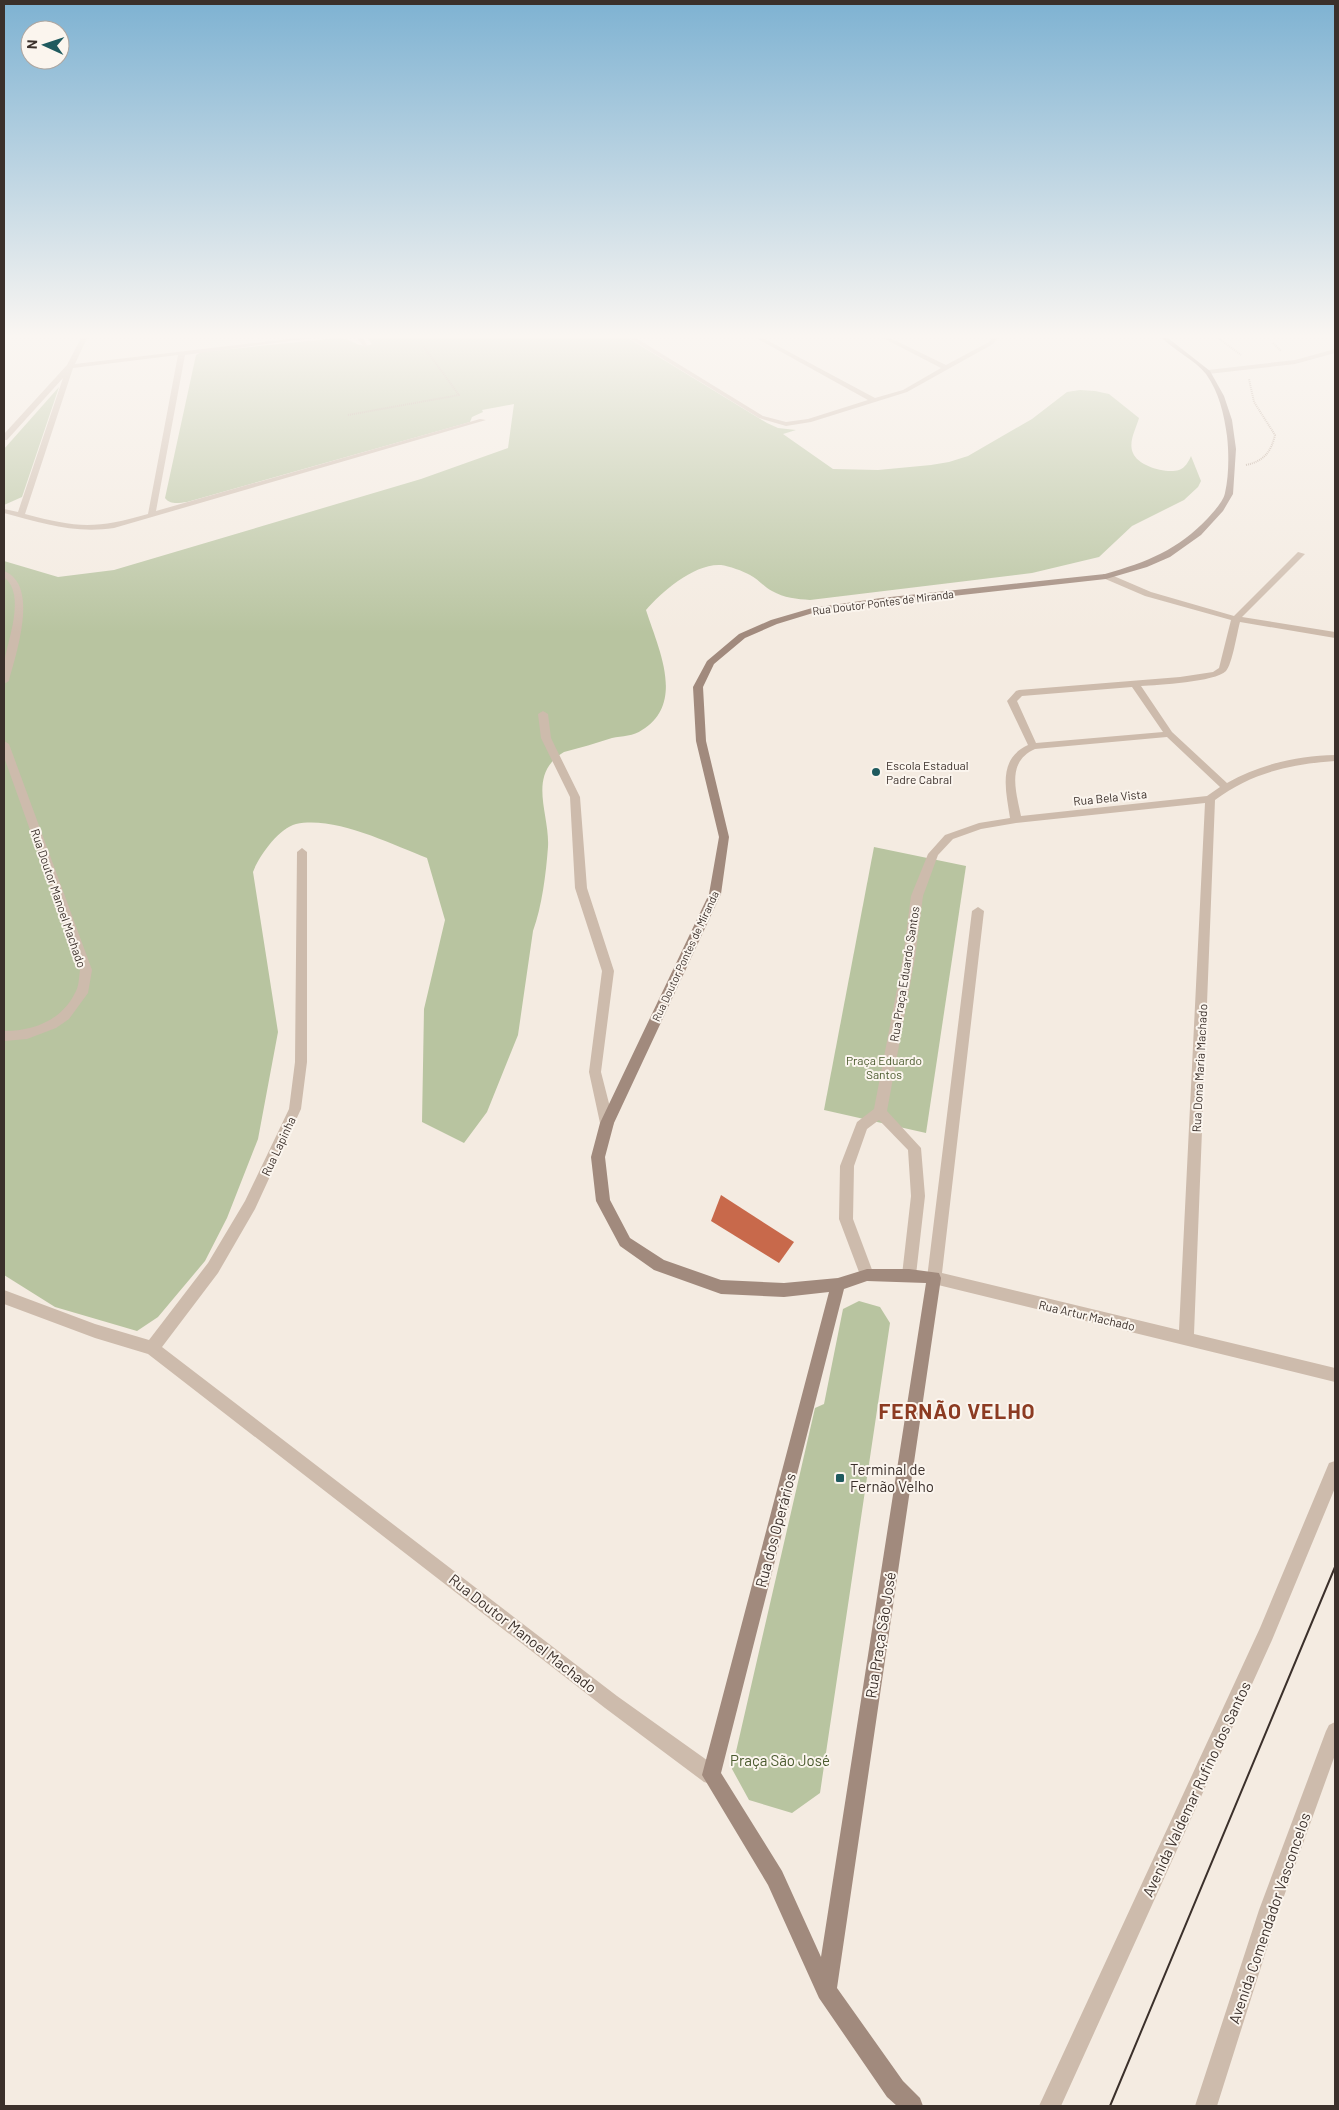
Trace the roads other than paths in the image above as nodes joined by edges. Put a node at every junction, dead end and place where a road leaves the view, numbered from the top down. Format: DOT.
graph roads {
  1 [pos="47,436"];
  2 [pos="166,436"];
  3 [pos="424,436"];
  4 [pos="1230,436"];
  5 [pos="4,511"];
  6 [pos="152,514"];
  7 [pos="21,515"];
  8 [pos="1301,554"];
  9 [pos="4,573"];
  10 [pos="1106,576"];
  11 [pos="1236,619"];
  12 [pos="1335,636"];
  13 [pos="4,681"];
  14 [pos="1135,684"];
  15 [pos="543,714"];
  16 [pos="1169,734"];
  17 [pos="4,744"];
  18 [pos="1033,746"];
  19 [pos="1335,758"];
  20 [pos="1224,786"];
  21 [pos="1210,799"];
  22 [pos="1016,820"];
  23 [pos="302,852"];
  24 [pos="917,896"];
  25 [pos="978,911"];
  26 [pos="4,1036"];
  27 [pos="880,1112"];
  28 [pos="607,1123"];
  29 [pos="867,1275"];
  30 [pos="909,1275"];
  31 [pos="934,1278"];
  32 [pos="838,1285"];
  33 [pos="4,1297"];
  34 [pos="1186,1338"];
  35 [pos="152,1348"];
  36 [pos="1335,1375"];
  37 [pos="1335,1469"];
  38 [pos="1335,1731"];
  39 [pos="711,1775"];
  40 [pos="826,1991"];
  41 [pos="912,2106"];
  42 [pos="1050,2106"];
  43 [pos="1206,2106"];
  1 -- 7 [label="street"];
  2 -- 6 [label="street"];
  3 -- 6 [label="street"];
  4 -- 10 [label="street, Rua Doutor Pontes de Miranda"];
  5 -- 7 [label="street"];
  6 -- 7 [label="street"];
  8 -- 11 [label="street"];
  9 -- 13 [label="street"];
  10 -- 11 [label="street"];
  10 -- 28 [label="street, Rua Doutor Pontes de Miranda"];
  11 -- 12 [label="street"];
  11 -- 14 [label="street"];
  14 -- 16 [label="street"];
  14 -- 18 [label="street"];
  15 -- 28 [label="street, Rua Doutor Pontes de Miranda"];
  16 -- 18 [label="street"];
  16 -- 20 [label="street"];
  17 -- 26 [label="street, Rua Doutor Manoel Machado"];
  18 -- 22 [label="street"];
  19 -- 20 [label="street"];
  20 -- 21 [label="street"];
  21 -- 22 [label="street, Rua Bela Vista"];
  21 -- 34 [label="street, Rua Dona Maria Machado"];
  22 -- 24 [label="street, Rua Bela Vista"];
  23 -- 35 [label="street, Rua Lapinha"];
  24 -- 27 [label="street, Rua Praça Eduardo Santos"];
  25 -- 31 [label="street"];
  27 -- 29 [label="street"];
  27 -- 30 [label="street"];
  28 -- 32 [label="street, Rua Doutor Pontes de Miranda"];
  29 -- 30 [label="street, Rua Artur Machado"];
  29 -- 32 [label="street, Rua Artur Machado"];
  30 -- 31 [label="street, Rua Artur Machado"];
  31 -- 34 [label="street, Rua Artur Machado"];
  31 -- 40 [label="street, Rua Praça São José"];
  32 -- 39 [label="street, Rua dos Operários"];
  33 -- 35 [label="street, Rua Doutor Manoel Machado"];
  34 -- 36 [label="street, Rua Artur Machado"];
  35 -- 39 [label="street, Rua Doutor Manoel Machado"];
  37 -- 42 [label="street, Avenida Valdemar Rufino dos Santos"];
  38 -- 43 [label="street, Avenida Comendador Vasconcelos"];
  39 -- 40 [label="street, Rua Doutor Manoel Machado"];
  40 -- 41 [label="street, Rua Doutor Manoel Machado"];
}
